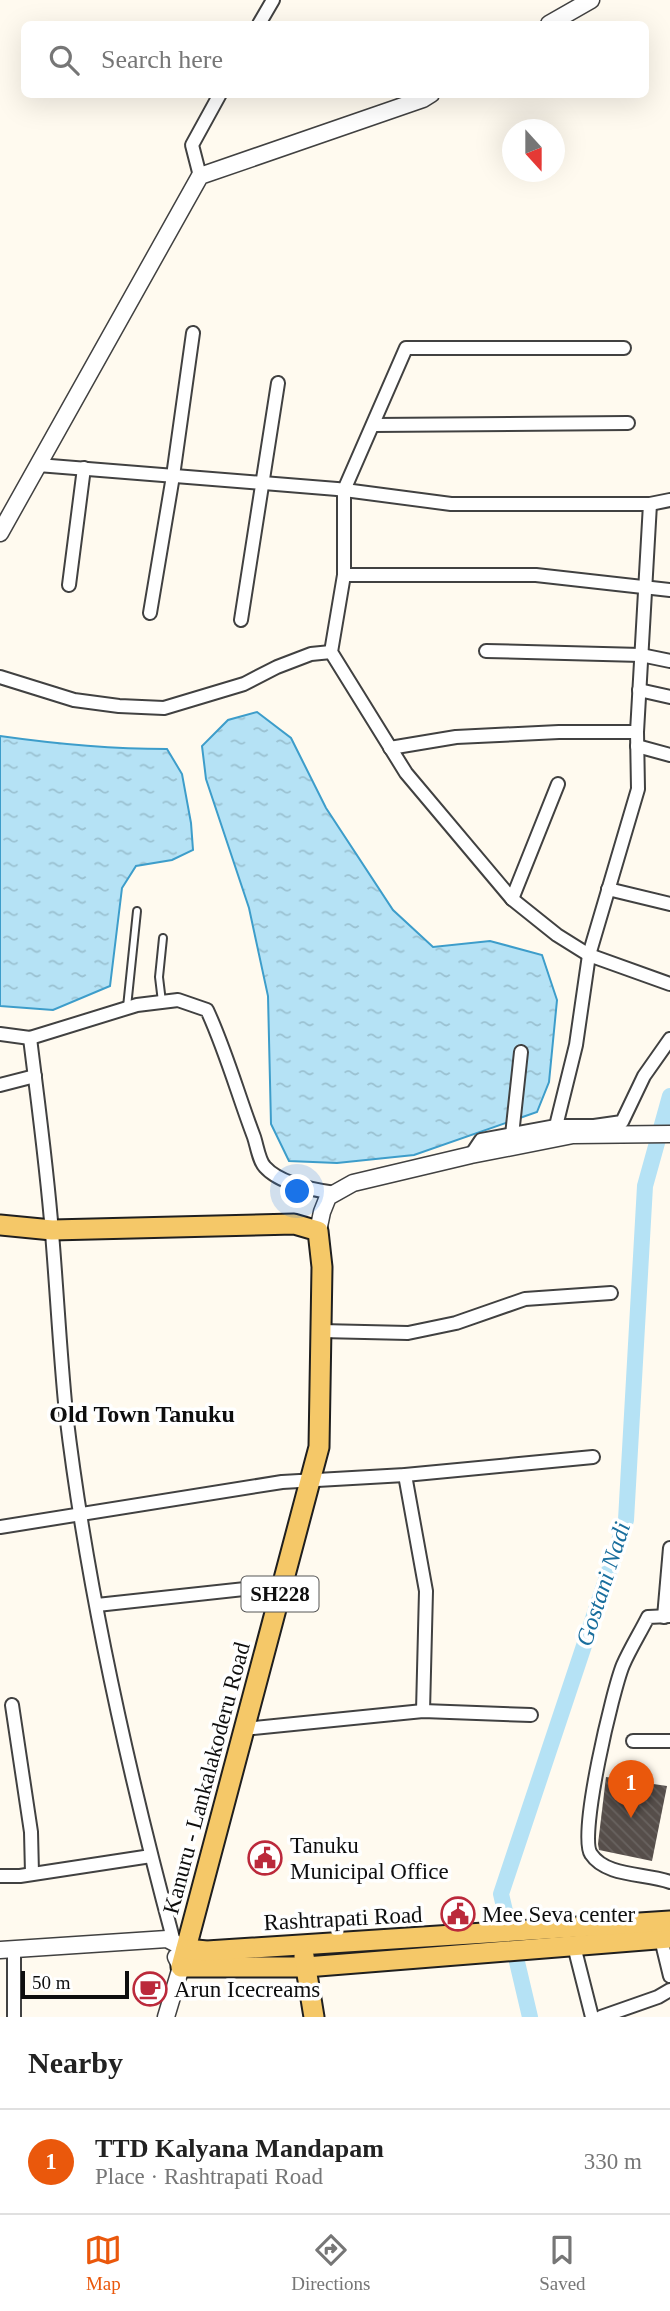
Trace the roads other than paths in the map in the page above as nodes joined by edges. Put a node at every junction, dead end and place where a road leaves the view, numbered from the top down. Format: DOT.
graph roads {
  1 [pos="273,0"];
  2 [pos="591,0"];
  3 [pos="262,21"];
  4 [pos="554,21"];
  5 [pos="218,98"];
  6 [pos="425,98"];
  7 [pos="200,176"];
  8 [pos="192,333"];
  9 [pos="624,348"];
  10 [pos="278,383"];
  11 [pos="628,423"];
  12 [pos="373,425"];
  13 [pos="38,465"];
  14 [pos="84,468"];
  15 [pos="173,475"];
  16 [pos="262,483"];
  17 [pos="344,490"];
  18 [pos="670,500"];
  19 [pos="650,504"];
  20 [pos="0,533"];
  21 [pos="344,575"];
  22 [pos="69,585"];
  23 [pos="644,586"];
  24 [pos="670,590"];
  25 [pos="150,613"];
  26 [pos="241,620"];
  27 [pos="486,651"];
  28 [pos="331,652"];
  29 [pos="641,655"];
  30 [pos="670,661"];
  31 [pos="0,677"];
  32 [pos="639,690"];
  33 [pos="670,697"];
  34 [pos="637,732"];
  35 [pos="637,746"];
  36 [pos="390,748"];
  37 [pos="670,755"];
  38 [pos="558,784"];
  39 [pos="608,889"];
  40 [pos="512,899"];
  41 [pos="670,904"];
  42 [pos="137,911"];
  43 [pos="163,938"];
  44 [pos="589,955"];
  45 [pos="670,984"];
  46 [pos="162,1002"];
  47 [pos="127,1009"];
  48 [pos="0,1034"];
  49 [pos="30,1038"];
  50 [pos="670,1039"];
  51 [pos="521,1052"];
  52 [pos="34,1076"];
  53 [pos="0,1085"];
  54 [pos="556,1126"];
  55 [pos="670,1134"];
  56 [pos="512,1135"];
  57 [pos="471,1155"];
  58 [pos="335,1193"];
  59 [pos="0,1225"];
  60 [pos="52,1230"];
  61 [pos="318,1231"];
  62 [pos="611,1293"];
  63 [pos="321,1331"];
  64 [pos="593,1457"];
  65 [pos="405,1475"];
  66 [pos="310,1481"];
  67 [pos="80,1515"];
  68 [pos="0,1527"];
  69 [pos="670,1548"];
  70 [pos="282,1585"];
  71 [pos="97,1605"];
  72 [pos="667,1616"];
  73 [pos="12,1705"];
  74 [pos="423,1711"];
  75 [pos="531,1714"];
  76 [pos="244,1729"];
  77 [pos="633,1741"];
  78 [pos="670,1741"];
  79 [pos="151,1856"];
  80 [pos="32,1873"];
  81 [pos="0,1876"];
  82 [pos="670,1882"];
  83 [pos="670,1921"];
  84 [pos="594,1936"];
  85 [pos="665,1939"];
  86 [pos="564,1941"];
  87 [pos="479,1944"];
  88 [pos="302,1945"];
  89 [pos="177,1949"];
  90 [pos="7,1950"];
  91 [pos="306,1967"];
  92 [pos="670,1976"];
  93 [pos="670,1990"];
  94 [pos="14,2017"];
  95 [pos="166,2017"];
  96 [pos="314,2017"];
  97 [pos="592,2017"];
  98 [pos="601,2017"];
  1 -- 3 [label="street"];
  2 -- 4 [label="street"];
  5 -- 7 [label="street"];
  6 -- 7 [label="street"];
  7 -- 13 [label="street"];
  8 -- 15 [label="street"];
  9 -- 12 [label="street"];
  10 -- 16 [label="street"];
  11 -- 12 [label="street"];
  12 -- 17 [label="street"];
  13 -- 14 [label="street"];
  13 -- 20 [label="street"];
  14 -- 15 [label="street"];
  14 -- 22 [label="street"];
  15 -- 16 [label="street"];
  15 -- 25 [label="street"];
  16 -- 17 [label="street"];
  16 -- 26 [label="street"];
  17 -- 19 [label="street"];
  17 -- 21 [label="street"];
  18 -- 19 [label="street"];
  19 -- 23 [label="street"];
  21 -- 23 [label="street"];
  21 -- 28 [label="street"];
  23 -- 24 [label="street"];
  23 -- 29 [label="street"];
  27 -- 29 [label="street"];
  28 -- 31 [label="street"];
  28 -- 36 [label="street"];
  29 -- 30 [label="street"];
  29 -- 32 [label="street"];
  32 -- 33 [label="street"];
  32 -- 34 [label="street"];
  34 -- 35 [label="street"];
  34 -- 36 [label="street"];
  35 -- 37 [label="street"];
  35 -- 39 [label="street"];
  36 -- 40 [label="street"];
  38 -- 40 [label="street"];
  39 -- 41 [label="street"];
  39 -- 44 [label="street"];
  40 -- 44 [label="street"];
  42 -- 47 [label="lane"];
  43 -- 46 [label="lane"];
  44 -- 45 [label="street"];
  44 -- 54 [label="street"];
  46 -- 47 [label="street"];
  46 -- 58 [label="street"];
  47 -- 49 [label="street"];
  48 -- 49 [label="street"];
  49 -- 52 [label="street"];
  50 -- 54 [label="street"];
  51 -- 56 [label="street"];
  52 -- 53 [label="street"];
  52 -- 60 [label="street"];
  54 -- 56 [label="street"];
  55 -- 57 [label="street"];
  56 -- 57 [label="street"];
  57 -- 58 [label="street"];
  58 -- 61 [label="street"];
  59 -- 60 [label="main road"];
  60 -- 61 [label="main road"];
  60 -- 67 [label="street"];
  61 -- 63 [label="main road, Kanuru - Lankalakoderu Road / SH228"];
  62 -- 63 [label="street"];
  63 -- 66 [label="main road, Kanuru - Lankalakoderu Road / SH228"];
  64 -- 65 [label="street"];
  65 -- 66 [label="street"];
  65 -- 74 [label="street"];
  66 -- 67 [label="street"];
  66 -- 70 [label="main road, Kanuru - Lankalakoderu Road / SH228"];
  67 -- 68 [label="street"];
  67 -- 71 [label="street"];
  69 -- 72 [label="street"];
  70 -- 71 [label="street"];
  70 -- 76 [label="main road, Kanuru - Lankalakoderu Road / SH228"];
  71 -- 79 [label="street"];
  72 -- 82 [label="street"];
  73 -- 80 [label="street"];
  74 -- 75 [label="street"];
  74 -- 76 [label="street"];
  76 -- 89 [label="main road, Kanuru - Lankalakoderu Road / SH228"];
  77 -- 78 [label="street"];
  79 -- 80 [label="street"];
  79 -- 89 [label="street"];
  80 -- 81 [label="street"];
  83 -- 84 [label="main road, Rashtrapati Road"];
  84 -- 85 [label="main road, Rashtrapati Road"];
  84 -- 86 [label="main road, Rashtrapati Road"];
  85 -- 92 [label="street"];
  86 -- 87 [label="main road, Rashtrapati Road"];
  86 -- 97 [label="street"];
  87 -- 88 [label="main road, Rashtrapati Road"];
  87 -- 91 [label="main road, Rashtrapati Road"];
  88 -- 89 [label="main road, Rashtrapati Road"];
  88 -- 91 [label="main road"];
  89 -- 90 [label="street"];
  89 -- 91 [label="main road, Rashtrapati Road"];
  89 -- 95 [label="street"];
  90 -- 94 [label="street"];
  91 -- 96 [label="main road, Rashtrapati Road"];
  93 -- 98 [label="street"];
}
